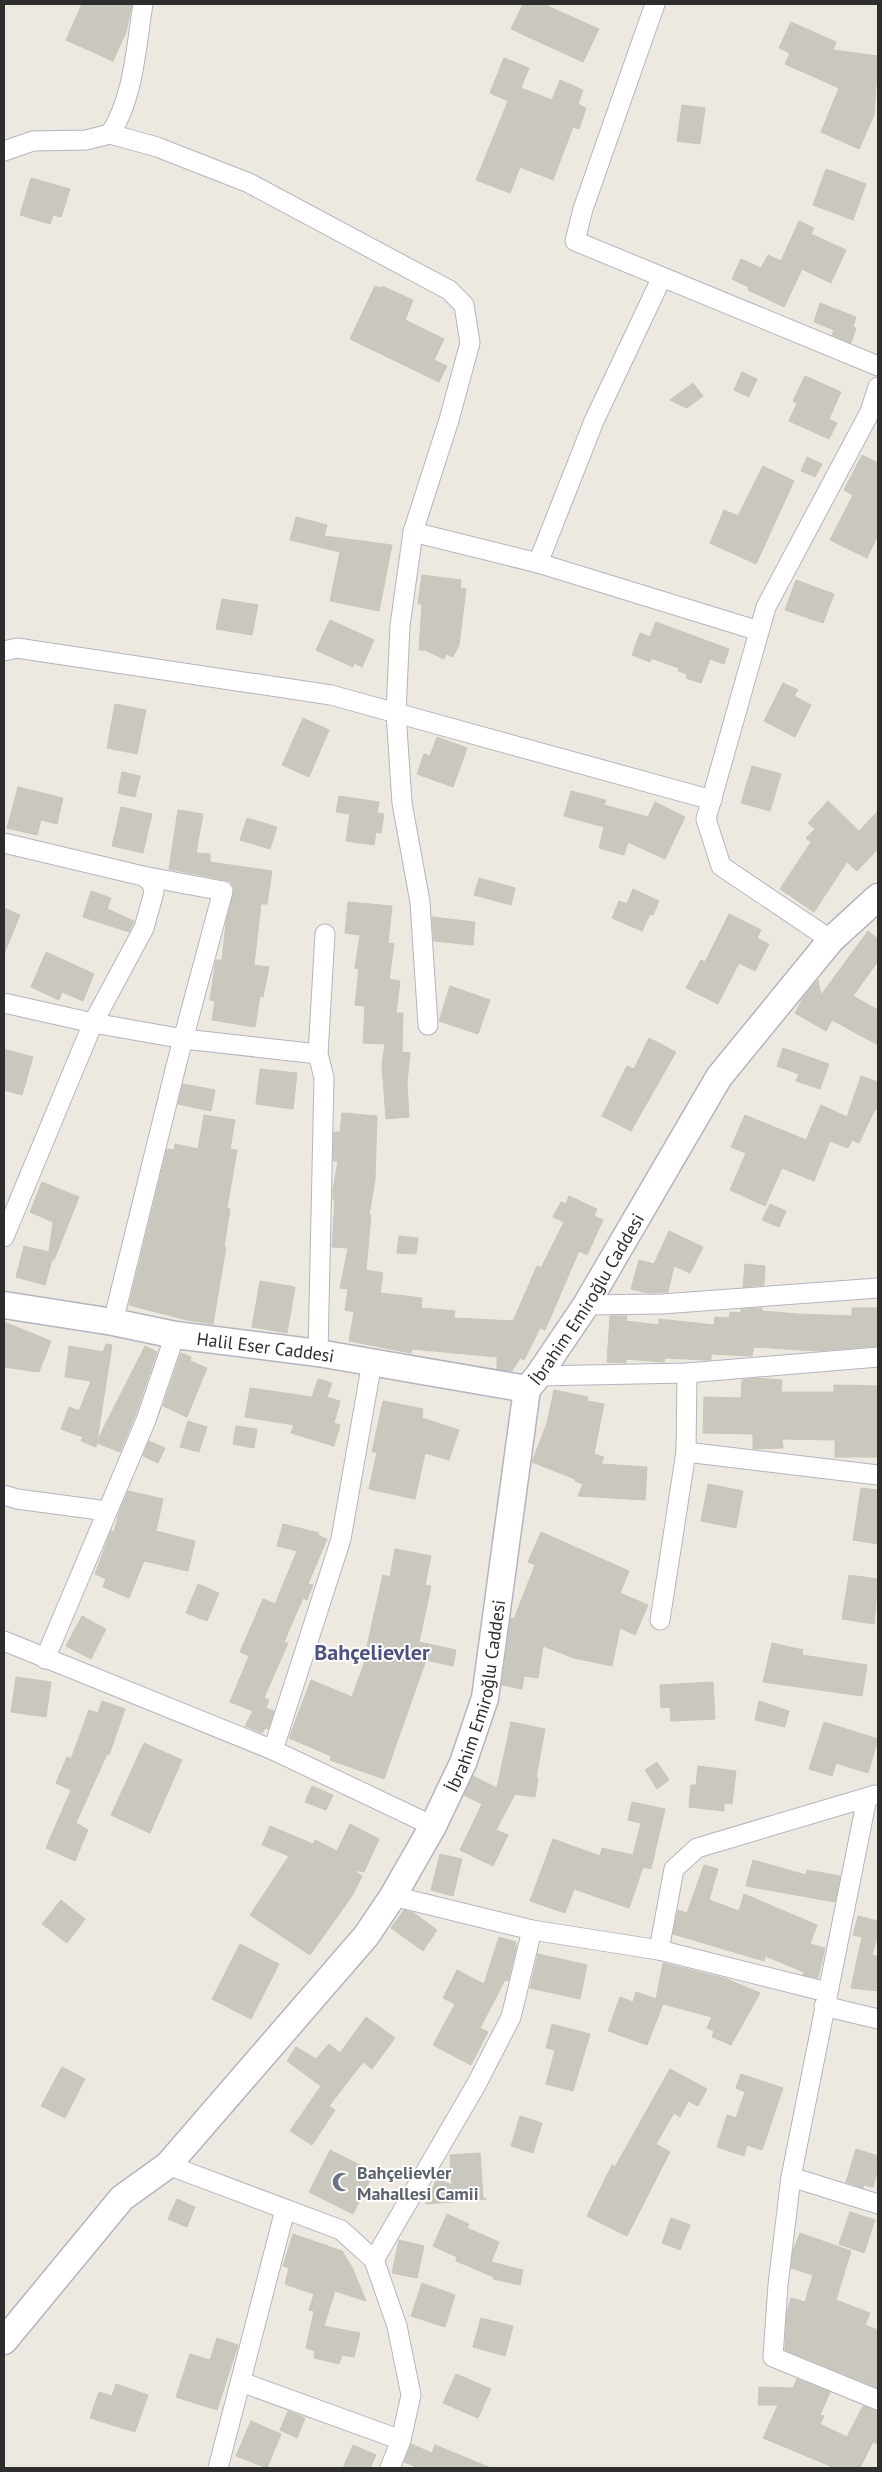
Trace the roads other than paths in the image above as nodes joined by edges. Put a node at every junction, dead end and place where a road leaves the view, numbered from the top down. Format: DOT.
graph roads {
  1 [pos="143,4"];
  2 [pos="655,4"];
  3 [pos="110,134"];
  4 [pos="4,151"];
  5 [pos="662,278"];
  6 [pos="878,366"];
  7 [pos="878,387"];
  8 [pos="413,532"];
  9 [pos="538,563"];
  10 [pos="759,631"];
  11 [pos="4,651"];
  12 [pos="396,713"];
  13 [pos="712,800"];
  14 [pos="4,843"];
  15 [pos="143,876"];
  16 [pos="878,897"];
  17 [pos="326,934"];
  18 [pos="831,940"];
  19 [pos="4,1003"];
  20 [pos="93,1023"];
  21 [pos="428,1025"];
  22 [pos="184,1039"];
  23 [pos="318,1054"];
  24 [pos="4,1237"];
  25 [pos="878,1288"];
  26 [pos="4,1305"];
  27 [pos="586,1305"];
  28 [pos="112,1322"];
  29 [pos="176,1335"];
  30 [pos="318,1353"];
  31 [pos="878,1357"];
  32 [pos="372,1362"];
  33 [pos="687,1373"];
  34 [pos="532,1382"];
  35 [pos="686,1452"];
  36 [pos="878,1475"];
  37 [pos="4,1495"];
  38 [pos="107,1511"];
  39 [pos="660,1620"];
  40 [pos="4,1641"];
  41 [pos="45,1659"];
  42 [pos="273,1750"];
  43 [pos="872,1796"];
  44 [pos="433,1826"];
  45 [pos="393,1896"];
  46 [pos="532,1930"];
  47 [pos="659,1950"];
  48 [pos="825,1999"];
  49 [pos="878,2019"];
  50 [pos="168,2165"];
  51 [pos="791,2178"];
  52 [pos="878,2204"];
  53 [pos="285,2210"];
  54 [pos="374,2260"];
  55 [pos="4,2341"];
  56 [pos="241,2382"];
  57 [pos="878,2400"];
  58 [pos="400,2440"];
  59 [pos="218,2468"];
  60 [pos="390,2468"];
  1 -- 3 [label="street"];
  2 -- 5 [label="street"];
  3 -- 4 [label="street"];
  3 -- 8 [label="street"];
  5 -- 6 [label="street"];
  5 -- 9 [label="street"];
  7 -- 10 [label="street"];
  8 -- 9 [label="street"];
  8 -- 12 [label="street"];
  9 -- 10 [label="street"];
  10 -- 13 [label="street"];
  11 -- 12 [label="street"];
  12 -- 13 [label="street"];
  12 -- 21 [label="street"];
  13 -- 18 [label="street"];
  14 -- 15 [label="street"];
  15 -- 20 [label="street"];
  15 -- 22 [label="street"];
  16 -- 18 [label="street, İbrahim Emiroğlu Caddesi"];
  17 -- 23 [label="street"];
  18 -- 27 [label="street, İbrahim Emiroğlu Caddesi"];
  19 -- 20 [label="street"];
  20 -- 22 [label="street"];
  20 -- 24 [label="street"];
  22 -- 23 [label="street"];
  22 -- 28 [label="street"];
  23 -- 30 [label="street"];
  25 -- 27 [label="street"];
  26 -- 28 [label="street, Halil Eser Caddesi"];
  27 -- 34 [label="street, İbrahim Emiroğlu Caddesi"];
  28 -- 29 [label="street, Halil Eser Caddesi"];
  29 -- 30 [label="street, Halil Eser Caddesi"];
  29 -- 38 [label="street"];
  30 -- 32 [label="street, Halil Eser Caddesi"];
  31 -- 33 [label="street"];
  32 -- 34 [label="street, Halil Eser Caddesi"];
  32 -- 42 [label="street"];
  33 -- 34 [label="street"];
  33 -- 35 [label="street"];
  34 -- 44 [label="street, İbrahim Emiroğlu Caddesi"];
  35 -- 36 [label="street"];
  35 -- 39 [label="street"];
  37 -- 38 [label="street"];
  38 -- 41 [label="street"];
  40 -- 41 [label="street"];
  41 -- 42 [label="street"];
  42 -- 44 [label="street"];
  43 -- 47 [label="street"];
  43 -- 48 [label="street"];
  44 -- 45 [label="street, İbrahim Emiroğlu Caddesi"];
  45 -- 46 [label="street"];
  45 -- 50 [label="street, İbrahim Emiroğlu Caddesi"];
  46 -- 47 [label="street"];
  46 -- 54 [label="street"];
  47 -- 48 [label="street"];
  48 -- 49 [label="street"];
  48 -- 51 [label="street"];
  50 -- 53 [label="street"];
  50 -- 55 [label="street, İbrahim Emiroğlu Caddesi"];
  51 -- 52 [label="street"];
  51 -- 57 [label="street"];
  53 -- 54 [label="street"];
  53 -- 56 [label="street"];
  54 -- 58 [label="street"];
  56 -- 58 [label="street"];
  56 -- 59 [label="street"];
  58 -- 60 [label="street"];
}
